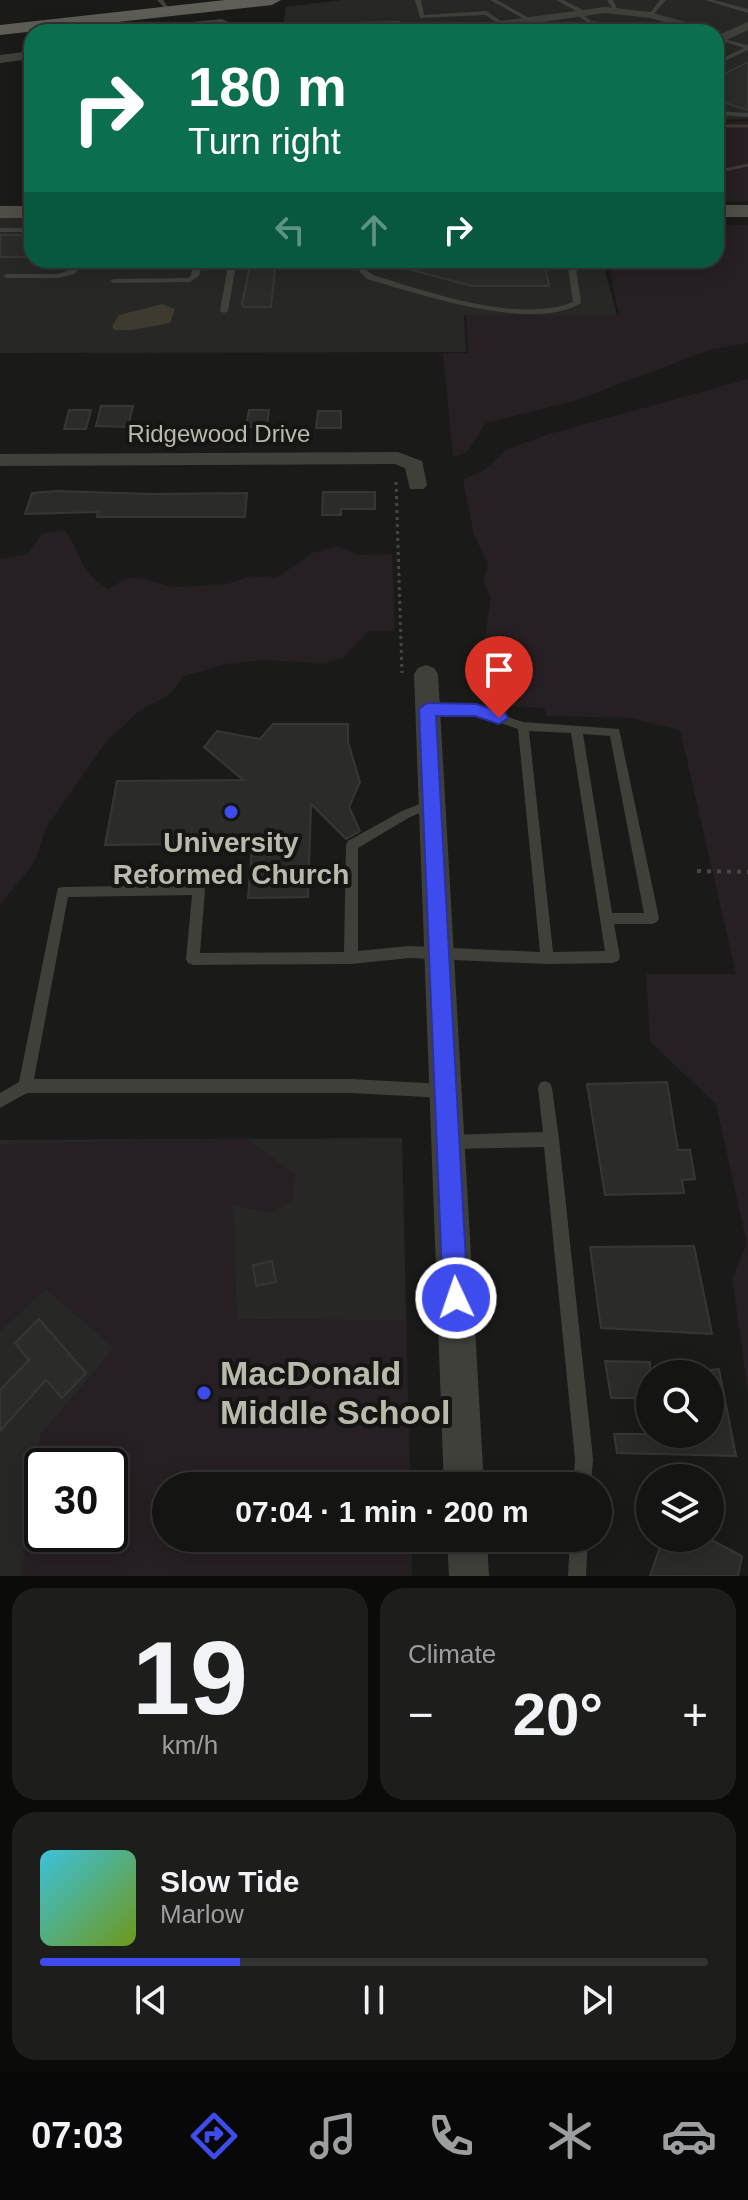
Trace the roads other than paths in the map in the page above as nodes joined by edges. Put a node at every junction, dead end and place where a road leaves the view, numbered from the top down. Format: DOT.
graph roads {
  1 [pos="137,0"];
  2 [pos="272,0"];
  3 [pos="418,0"];
  4 [pos="493,0"];
  5 [pos="559,0"];
  6 [pos="663,0"];
  7 [pos="708,0"];
  8 [pos="736,0"];
  9 [pos="613,5"];
  10 [pos="725,5"];
  11 [pos="748,11"];
  12 [pos="0,15"];
  13 [pos="650,15"];
  14 [pos="583,16"];
  15 [pos="167,18"];
  16 [pos="528,19"];
  17 [pos="222,22"];
  18 [pos="400,23"];
  19 [pos="501,23"];
  20 [pos="84,24"];
  21 [pos="190,24"];
  22 [pos="217,24"];
  23 [pos="353,24"];
  24 [pos="495,24"];
  25 [pos="586,24"];
  26 [pos="610,24"];
  27 [pos="680,24"];
  28 [pos="748,26"];
  29 [pos="24,28"];
  30 [pos="0,30"];
  31 [pos="724,34"];
  32 [pos="724,38"];
  33 [pos="748,48"];
  34 [pos="24,56"];
  35 [pos="0,59"];
  36 [pos="724,59"];
  37 [pos="724,114"];
  38 [pos="748,115"];
  39 [pos="724,211"];
  40 [pos="748,211"];
  41 [pos="0,212"];
  42 [pos="24,219"];
  43 [pos="24,223"];
  44 [pos="0,230"];
  45 [pos="74,268"];
  46 [pos="197,268"];
  47 [pos="232,268"];
  48 [pos="362,268"];
  49 [pos="572,268"];
  50 [pos="7,276"];
  51 [pos="114,281"];
  52 [pos="224,311"];
  53 [pos="0,460"];
  54 [pos="417,485"];
  55 [pos="414,677"];
  56 [pos="427,709"];
  57 [pos="523,726"];
  58 [pos="576,729"];
  59 [pos="432,804"];
  60 [pos="607,919"];
  61 [pos="439,954"];
  62 [pos="351,958"];
  63 [pos="547,958"];
  64 [pos="25,1086"];
  65 [pos="545,1088"];
  66 [pos="446,1091"];
  67 [pos="0,1101"];
  68 [pos="551,1139"];
  69 [pos="449,1142"];
  70 [pos="463,1472"];
  71 [pos="583,1472"];
  72 [pos="468,1552"];
  73 [pos="578,1552"];
  74 [pos="469,1576"];
  75 [pos="577,1576"];
  1 -- 12 [label="main road"];
  2 -- 15 [label="main road"];
  3 -- 19 [label="lane"];
  4 -- 16 [label="lane"];
  5 -- 14 [label="lane"];
  6 -- 13 [label="lane"];
  7 -- 10 [label="lane"];
  8 -- 10 [label="lane"];
  9 -- 13 [label="street"];
  9 -- 14 [label="street"];
  10 -- 11 [label="lane"];
  13 -- 27 [label="street"];
  14 -- 16 [label="street"];
  14 -- 25 [label="lane"];
  14 -- 26 [label="lane"];
  15 -- 20 [label="main road"];
  15 -- 21 [label="street"];
  16 -- 19 [label="street"];
  17 -- 22 [label="street"];
  18 -- 23 [label="lane"];
  19 -- 24 [label="street"];
  28 -- 31 [label="street"];
  29 -- 30 [label="main road"];
  32 -- 33 [label="lane"];
  33 -- 36 [label="lane"];
  34 -- 35 [label="street"];
  37 -- 38 [label="lane"];
  39 -- 40 [label="main road"];
  41 -- 42 [label="main road"];
  43 -- 44 [label="lane"];
  45 -- 50 [label="lane"];
  46 -- 51 [label="lane"];
  47 -- 52 [label="lane"];
  48 -- 49 [label="lane"];
  53 -- 54 [label="street, Ridgewood Drive"];
  55 -- 56 [label="street"];
  56 -- 57 [label="lane"];
  56 -- 59 [label="street"];
  57 -- 58 [label="lane"];
  57 -- 63 [label="lane"];
  58 -- 60 [label="lane"];
  58 -- 60 [label="lane"];
  59 -- 61 [label="street"];
  59 -- 62 [label="lane"];
  60 -- 63 [label="lane"];
  61 -- 62 [label="lane"];
  61 -- 63 [label="lane"];
  61 -- 66 [label="street"];
  62 -- 64 [label="lane"];
  64 -- 66 [label="lane"];
  64 -- 67 [label="lane"];
  65 -- 68 [label="lane"];
  66 -- 69 [label="street"];
  68 -- 69 [label="lane"];
  68 -- 71 [label="lane"];
  69 -- 70 [label="street"];
  72 -- 74 [label="street"];
  73 -- 75 [label="lane"];
}
